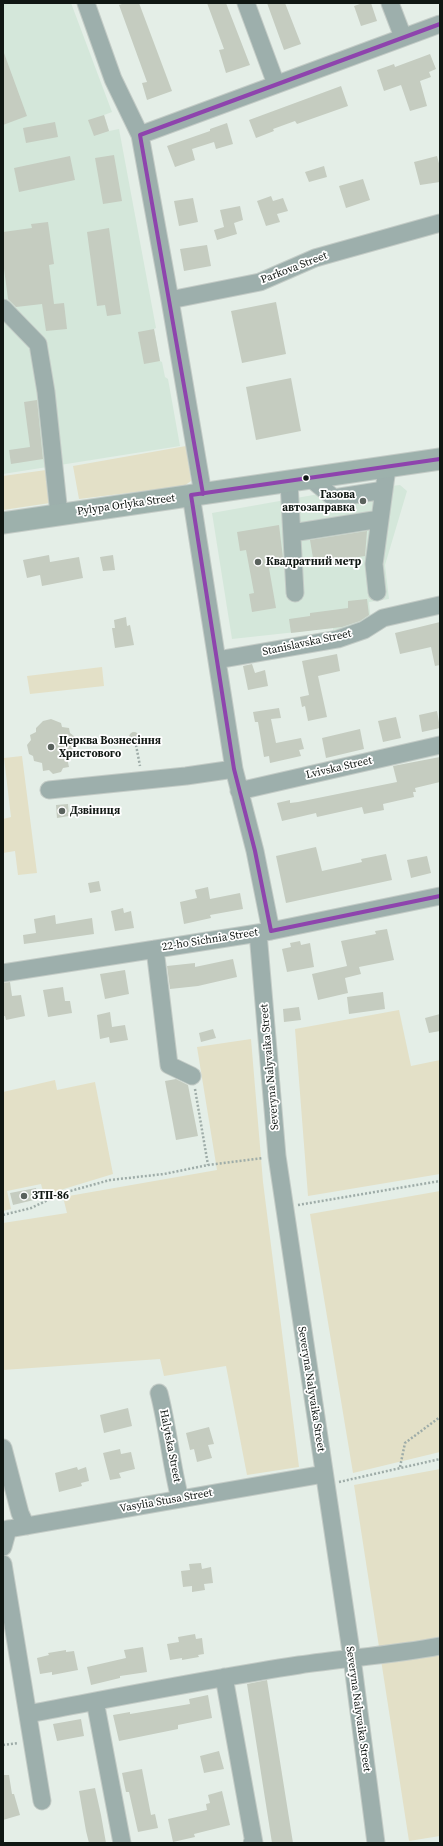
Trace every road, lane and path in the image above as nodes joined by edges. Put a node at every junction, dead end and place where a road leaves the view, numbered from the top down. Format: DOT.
graph roads {
  1 [pos="86,3"];
  2 [pos="246,3"];
  3 [pos="390,3"];
  4 [pos="440,24"];
  5 [pos="403,37"];
  6 [pos="276,84"];
  7 [pos="140,136"];
  8 [pos="440,223"];
  9 [pos="170,300"];
  10 [pos="3,308"];
  11 [pos="440,459"];
  12 [pos="387,468"];
  13 [pos="310,478"];
  14 [pos="289,482"];
  15 [pos="384,490"];
  16 [pos="197,495"];
  17 [pos="59,514"];
  18 [pos="380,519"];
  19 [pos="3,522"];
  20 [pos="292,533"];
  21 [pos="377,592"];
  22 [pos="295,593"];
  23 [pos="440,605"];
  24 [pos="218,660"];
  25 [pos="136,745"];
  26 [pos="440,745"];
  27 [pos="234,769"];
  28 [pos="143,781"];
  29 [pos="49,790"];
  30 [pos="239,791"];
  31 [pos="440,896"];
  32 [pos="265,932"];
  33 [pos="155,949"];
  34 [pos="3,973"];
  35 [pos="192,1076"];
  36 [pos="277,1156"];
  37 [pos="208,1165"];
  38 [pos="440,1181"];
  39 [pos="284,1208"];
  40 [pos="3,1215"];
  41 [pos="159,1392"];
  42 [pos="440,1417"];
  43 [pos="3,1448"];
  44 [pos="440,1459"];
  45 [pos="400,1467"];
  46 [pos="325,1479"];
  47 [pos="180,1499"];
  48 [pos="26,1526"];
  49 [pos="6,1530"];
  50 [pos="3,1547"];
  51 [pos="3,1564"];
  52 [pos="440,1646"];
  53 [pos="352,1658"];
  54 [pos="224,1677"];
  55 [pos="95,1702"];
  56 [pos="28,1714"];
  57 [pos="42,1801"];
  58 [pos="122,1843"];
  59 [pos="252,1843"];
  60 [pos="376,1843"];
  1 -- 7 [label="street, Severyna Nalyvaika Street"];
  2 -- 6 [label="street"];
  3 -- 5 [label="street"];
  4 -- 5 [label="street"];
  5 -- 6 [label="street"];
  6 -- 7 [label="street"];
  7 -- 9 [label="street, Severyna Nalyvaika Street"];
  8 -- 9 [label="street, Parkova Street"];
  9 -- 16 [label="street, Severyna Nalyvaika Street"];
  10 -- 17 [label="street"];
  11 -- 12 [label="main road, Pylypa Orlyka Street"];
  12 -- 13 [label="main road, Pylypa Orlyka Street"];
  12 -- 15 [label="street"];
  13 -- 14 [label="main road, Pylypa Orlyka Street"];
  13 -- 15 [label="street"];
  14 -- 16 [label="main road, Pylypa Orlyka Street"];
  14 -- 20 [label="street"];
  15 -- 18 [label="street"];
  16 -- 17 [label="main road, Pylypa Orlyka Street"];
  16 -- 24 [label="street, Severyna Nalyvaika Street"];
  17 -- 19 [label="main road, Pylypa Orlyka Street"];
  18 -- 20 [label="street"];
  18 -- 21 [label="street"];
  20 -- 22 [label="street"];
  23 -- 24 [label="street, Stanislavska Street"];
  24 -- 27 [label="street, Severyna Nalyvaika Street"];
  25 -- 28 [label="path"];
  26 -- 30 [label="street, Lvivska Street"];
  27 -- 28 [label="street"];
  27 -- 30 [label="street, Severyna Nalyvaika Street"];
  28 -- 29 [label="street"];
  30 -- 32 [label="street, Severyna Nalyvaika Street"];
  31 -- 32 [label="street, 22-ho Sichnia Street"];
  32 -- 33 [label="street, 22-ho Sichnia Street"];
  32 -- 36 [label="street, Severyna Nalyvaika Street"];
  33 -- 34 [label="street, 22-ho Sichnia Street"];
  33 -- 35 [label="street"];
  35 -- 37 [label="path"];
  36 -- 37 [label="path"];
  36 -- 39 [label="street, Severyna Nalyvaika Street"];
  37 -- 40 [label="path"];
  38 -- 39 [label="path"];
  39 -- 46 [label="street, Severyna Nalyvaika Street"];
  41 -- 47 [label="street, Halytska Street"];
  42 -- 45 [label="path"];
  43 -- 48 [label="street"];
  44 -- 45 [label="path"];
  45 -- 46 [label="path"];
  46 -- 47 [label="street, Vasylia Stusa Street"];
  46 -- 53 [label="street, Severyna Nalyvaika Street"];
  47 -- 48 [label="street, Vasylia Stusa Street"];
  48 -- 49 [label="street, Vasylia Stusa Street"];
  49 -- 50 [label="street, Vasylia Stusa Street"];
  51 -- 56 [label="street"];
  52 -- 53 [label="street"];
  53 -- 54 [label="street"];
  53 -- 60 [label="street, Severyna Nalyvaika Street"];
  54 -- 55 [label="street"];
  54 -- 59 [label="street"];
  55 -- 56 [label="street"];
  55 -- 58 [label="street"];
  56 -- 57 [label="street"];
}
